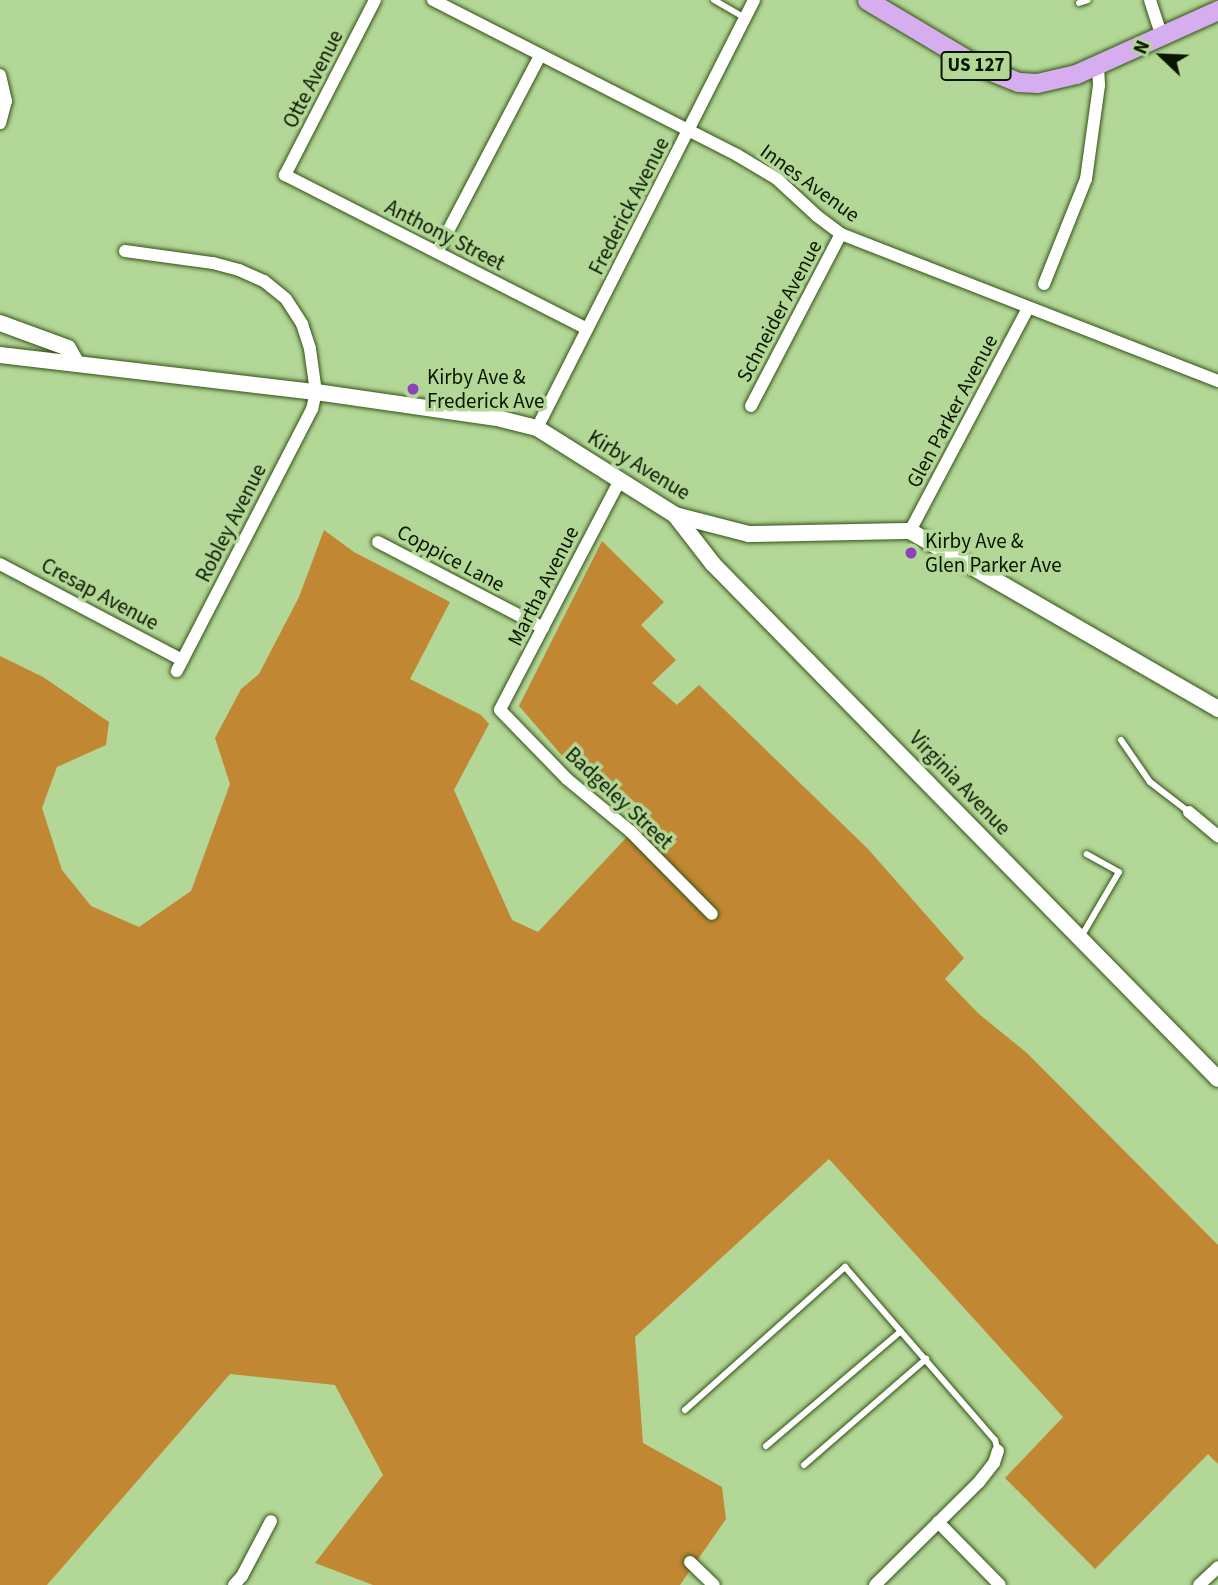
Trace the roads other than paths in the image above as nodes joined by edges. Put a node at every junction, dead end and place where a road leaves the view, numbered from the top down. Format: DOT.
graph roads {
  1 [pos="375,0"];
  2 [pos="433,0"];
  3 [pos="714,0"];
  4 [pos="754,0"];
  5 [pos="867,0"];
  6 [pos="1088,0"];
  7 [pos="1150,0"];
  8 [pos="1079,3"];
  9 [pos="1218,10"];
  10 [pos="745,18"];
  11 [pos="1162,37"];
  12 [pos="540,56"];
  13 [pos="1098,65"];
  14 [pos="0,75"];
  15 [pos="0,123"];
  16 [pos="688,132"];
  17 [pos="285,175"];
  18 [pos="841,234"];
  19 [pos="125,251"];
  20 [pos="437,252"];
  21 [pos="1044,284"];
  22 [pos="1028,308"];
  23 [pos="0,323"];
  24 [pos="587,329"];
  25 [pos="0,355"];
  26 [pos="77,363"];
  27 [pos="1218,381"];
  28 [pos="316,391"];
  29 [pos="751,406"];
  30 [pos="537,428"];
  31 [pos="620,480"];
  32 [pos="675,515"];
  33 [pos="910,531"];
  34 [pos="378,542"];
  35 [pos="0,564"];
  36 [pos="543,628"];
  37 [pos="180,666"];
  38 [pos="1218,709"];
  39 [pos="500,710"];
  40 [pos="1121,740"];
  41 [pos="1189,812"];
  42 [pos="1218,836"];
  43 [pos="1087,854"];
  44 [pos="712,914"];
  45 [pos="1081,937"];
  46 [pos="1218,1079"];
  47 [pos="901,1331"];
  48 [pos="926,1359"];
  49 [pos="685,1410"];
  50 [pos="766,1446"];
  51 [pos="998,1451"];
  52 [pos="804,1465"];
  53 [pos="271,1521"];
  54 [pos="938,1522"];
  55 [pos="690,1562"];
  56 [pos="1218,1567"];
  57 [pos="234,1585"];
  58 [pos="714,1585"];
  59 [pos="875,1585"];
  60 [pos="1000,1585"];
  61 [pos="1199,1585"];
  1 -- 17 [label="street, Otte Avenue"];
  2 -- 12 [label="street, Innes Avenue"];
  3 -- 10 [label="lane"];
  4 -- 10 [label="street, Frederick Avenue"];
  5 -- 13 [label="main road, US 127"];
  6 -- 8 [label="lane"];
  7 -- 11 [label="street"];
  9 -- 11 [label="main road, US 127"];
  10 -- 16 [label="street, Frederick Avenue"];
  11 -- 13 [label="main road, US 127"];
  12 -- 16 [label="street, Innes Avenue"];
  12 -- 20 [label="street"];
  13 -- 21 [label="street"];
  14 -- 15 [label="street"];
  16 -- 18 [label="street, Innes Avenue"];
  16 -- 24 [label="street, Frederick Avenue"];
  17 -- 20 [label="street, Anthony Street"];
  18 -- 22 [label="street, Innes Avenue"];
  18 -- 29 [label="street, Schneider Avenue"];
  19 -- 28 [label="street"];
  20 -- 24 [label="street, Anthony Street"];
  22 -- 27 [label="street, Innes Avenue"];
  22 -- 33 [label="street, Glen Parker Avenue"];
  23 -- 26 [label="street"];
  24 -- 30 [label="street, Frederick Avenue"];
  25 -- 26 [label="street, Kirby Avenue"];
  26 -- 28 [label="street, Kirby Avenue"];
  28 -- 30 [label="street, Kirby Avenue"];
  28 -- 37 [label="street, Robley Avenue"];
  30 -- 31 [label="street, Kirby Avenue"];
  31 -- 32 [label="street, Kirby Avenue"];
  31 -- 36 [label="street, Martha Avenue"];
  32 -- 33 [label="street, Kirby Avenue"];
  32 -- 45 [label="street, Virginia Avenue"];
  33 -- 38 [label="street"];
  34 -- 36 [label="street, Coppice Lane"];
  35 -- 37 [label="street, Cresap Avenue"];
  36 -- 39 [label="street, Martha Avenue"];
  39 -- 44 [label="street, Badgeley Street"];
  40 -- 41 [label="lane"];
  41 -- 42 [label="street"];
  43 -- 45 [label="lane"];
  45 -- 46 [label="street, Virginia Avenue"];
  47 -- 48 [label="lane"];
  47 -- 49 [label="lane"];
  47 -- 50 [label="lane"];
  48 -- 51 [label="lane"];
  48 -- 52 [label="lane"];
  51 -- 54 [label="street"];
  53 -- 57 [label="street"];
  54 -- 59 [label="street"];
  54 -- 60 [label="street"];
  55 -- 58 [label="street"];
  56 -- 61 [label="street"];
}
